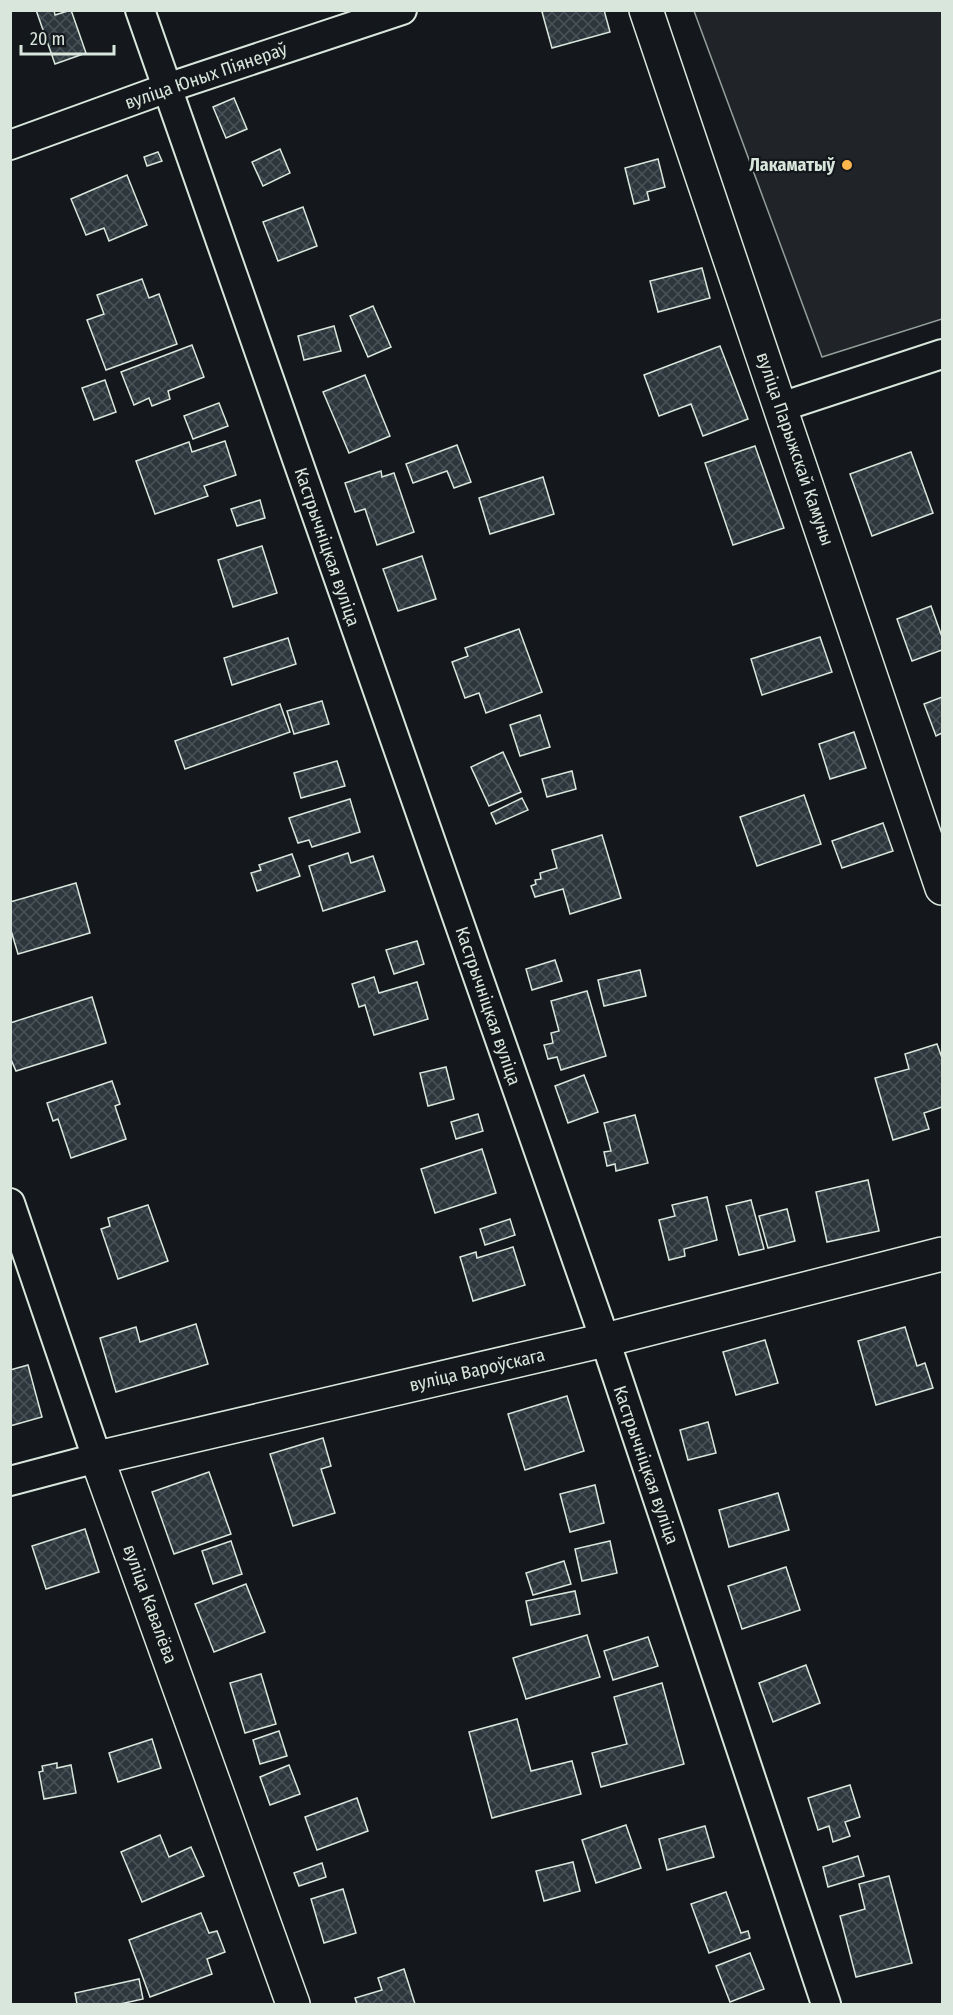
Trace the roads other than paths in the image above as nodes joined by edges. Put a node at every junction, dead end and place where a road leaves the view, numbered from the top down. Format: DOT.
graph roads {
  1 [pos="140,10"];
  2 [pos="402,10"];
  3 [pos="646,10"];
  4 [pos="167,88"];
  5 [pos="10,145"];
  6 [pos="942,354"];
  7 [pos="781,407"];
  8 [pos="942,888"];
  9 [pos="10,1203"];
  10 [pos="942,1254"];
  11 [pos="605,1340"];
  12 [pos="97,1458"];
  13 [pos="10,1481"];
  14 [pos="293,2004"];
  15 [pos="826,2004"];
  1 -- 4 [label="street, Кастрычніцкая вуліца"];
  2 -- 4 [label="street, вуліца Юных Піянераў"];
  3 -- 7 [label="street, вуліца Парыжскай Камуны"];
  4 -- 5 [label="street, вуліца Юных Піянераў"];
  4 -- 11 [label="street, Кастрычніцкая вуліца"];
  6 -- 7 [label="street"];
  7 -- 8 [label="street, вуліца Парыжскай Камуны"];
  9 -- 12 [label="street, вуліца Кавалёва"];
  10 -- 11 [label="street, вуліца Вароўскага"];
  11 -- 12 [label="street, вуліца Вароўскага"];
  11 -- 15 [label="street, Кастрычніцкая вуліца"];
  12 -- 13 [label="street, вуліца Вароўскага"];
  12 -- 14 [label="street, вуліца Кавалёва"];
}
